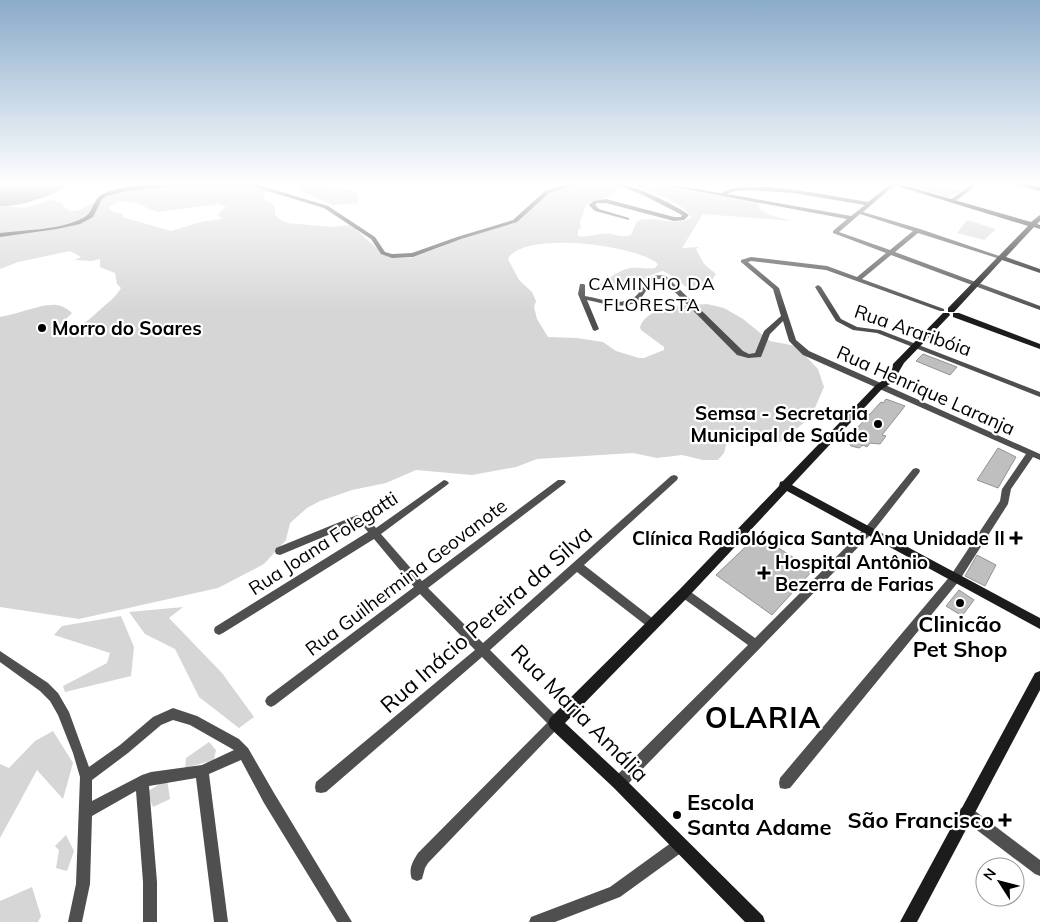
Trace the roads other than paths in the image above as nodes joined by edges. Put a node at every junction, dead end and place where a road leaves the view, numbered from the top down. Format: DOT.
graph roads {
  1 [pos="66,225"];
  2 [pos="354,225"];
  3 [pos="502,225"];
  4 [pos="843,225"];
  5 [pos="902,225"];
  6 [pos="1036,226"];
  7 [pos="918,230"];
  8 [pos="835,232"];
  9 [pos="0,235"];
  10 [pos="890,253"];
  11 [pos="1002,258"];
  12 [pos="1040,271"];
  13 [pos="858,279"];
  14 [pos="582,285"];
  15 [pos="977,285"];
  16 [pos="818,287"];
  17 [pos="582,297"];
  18 [pos="1040,308"];
  19 [pos="949,313"];
  20 [pos="785,316"];
  21 [pos="595,329"];
  22 [pos="917,346"];
  23 [pos="1040,346"];
  24 [pos="879,387"];
  25 [pos="1040,395"];
  26 [pos="1035,455"];
  27 [pos="916,471"];
  28 [pos="674,478"];
  29 [pos="562,482"];
  30 [pos="444,483"];
  31 [pos="784,484"];
  32 [pos="868,530"];
  33 [pos="375,533"];
  34 [pos="280,551"];
  35 [pos="577,566"];
  36 [pos="955,578"];
  37 [pos="420,587"];
  38 [pos="684,593"];
  39 [pos="652,624"];
  40 [pos="1040,624"];
  41 [pos="219,630"];
  42 [pos="756,645"];
  43 [pos="483,650"];
  44 [pos="0,656"];
  45 [pos="1040,677"];
  46 [pos="271,701"];
  47 [pos="555,722"];
  48 [pos="239,748"];
  49 [pos="202,771"];
  50 [pos="86,777"];
  51 [pos="142,781"];
  52 [pos="785,783"];
  53 [pos="619,784"];
  54 [pos="322,787"];
  55 [pos="85,812"];
  56 [pos="966,813"];
  57 [pos="680,846"];
  58 [pos="1040,869"];
  59 [pos="417,874"];
  60 [pos="748,919"];
  61 [pos="75,922"];
  62 [pos="150,922"];
  63 [pos="221,922"];
  64 [pos="345,922"];
  65 [pos="536,922"];
  66 [pos="908,922"];
  1 -- 9 [label="street"];
  2 -- 3 [label="street"];
  4 -- 8 [label="street"];
  5 -- 7 [label="street"];
  6 -- 11 [label="street"];
  7 -- 10 [label="street"];
  7 -- 11 [label="street"];
  8 -- 10 [label="street"];
  10 -- 13 [label="street"];
  10 -- 15 [label="street"];
  11 -- 12 [label="street"];
  11 -- 15 [label="street"];
  13 -- 19 [label="street"];
  13 -- 20 [label="street"];
  14 -- 17 [label="street"];
  15 -- 18 [label="street"];
  15 -- 19 [label="street"];
  16 -- 22 [label="street, Rua Araribóia"];
  17 -- 20 [label="street"];
  17 -- 21 [label="street"];
  19 -- 22 [label="street"];
  19 -- 23 [label="street"];
  20 -- 24 [label="street, Rua Henrique Laranja"];
  22 -- 24 [label="street"];
  22 -- 25 [label="street, Rua Araribóia"];
  24 -- 26 [label="street, Rua Henrique Laranja"];
  24 -- 31 [label="street"];
  26 -- 36 [label="street"];
  27 -- 32 [label="street"];
  28 -- 35 [label="street, Rua Inácio Pereira da Silva"];
  29 -- 37 [label="street, Rua Guilhermina Geovanote"];
  30 -- 33 [label="street, Rua Joana Folegatti"];
  31 -- 32 [label="street"];
  31 -- 38 [label="street"];
  32 -- 36 [label="street"];
  32 -- 42 [label="street"];
  33 -- 34 [label="street, Rua Maria Amália"];
  33 -- 37 [label="street, Rua Maria Amália"];
  33 -- 41 [label="street, Rua Joana Folegatti"];
  35 -- 39 [label="street"];
  35 -- 43 [label="street, Rua Inácio Pereira da Silva"];
  36 -- 40 [label="street"];
  36 -- 52 [label="street"];
  37 -- 43 [label="street, Rua Maria Amália"];
  37 -- 46 [label="street, Rua Guilhermina Geovanote"];
  38 -- 39 [label="street"];
  38 -- 42 [label="street"];
  39 -- 47 [label="street"];
  42 -- 53 [label="street"];
  43 -- 47 [label="street, Rua Maria Amália"];
  43 -- 54 [label="street, Rua Inácio Pereira da Silva"];
  44 -- 50 [label="street"];
  45 -- 56 [label="street"];
  47 -- 53 [label="street, Rua Maria Amália"];
  47 -- 59 [label="street"];
  48 -- 49 [label="street"];
  48 -- 50 [label="street"];
  48 -- 64 [label="street"];
  49 -- 51 [label="street"];
  49 -- 63 [label="street"];
  50 -- 55 [label="street"];
  51 -- 55 [label="street"];
  51 -- 62 [label="street"];
  53 -- 57 [label="street, Rua Maria Amália"];
  55 -- 61 [label="street"];
  56 -- 58 [label="street"];
  56 -- 66 [label="street"];
  57 -- 60 [label="street, Rua Maria Amália"];
  57 -- 65 [label="street"];
}
